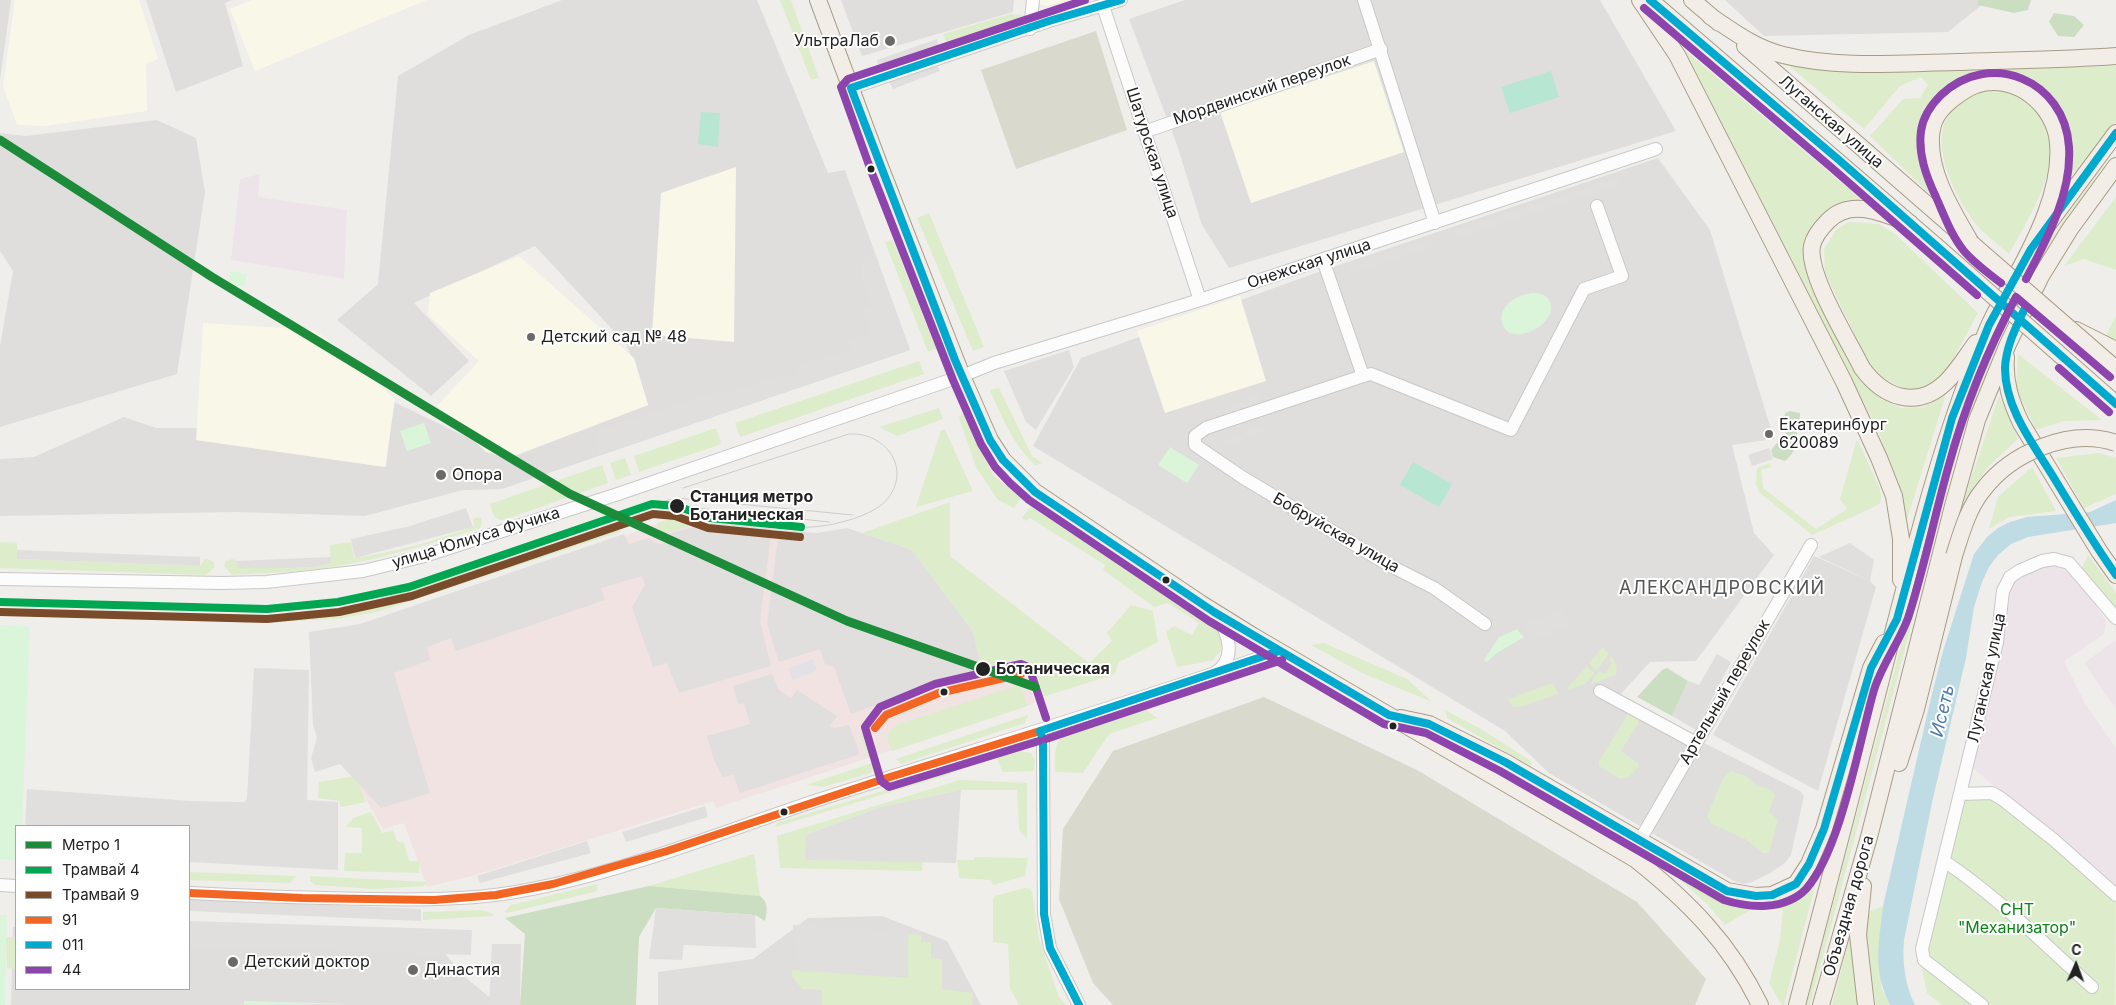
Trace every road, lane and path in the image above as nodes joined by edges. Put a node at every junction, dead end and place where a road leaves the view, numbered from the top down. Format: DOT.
graph roads {
  1 [pos="818,0"];
  2 [pos="1033,0"];
  3 [pos="1121,0"];
  4 [pos="1364,0"];
  5 [pos="1640,0"];
  6 [pos="1650,0"];
  7 [pos="1692,0"];
  8 [pos="1103,6"];
  9 [pos="1710,16"];
  10 [pos="1030,29"];
  11 [pos="1381,49"];
  12 [pos="2116,56"];
  13 [pos="851,88"];
  14 [pos="1144,132"];
  15 [pos="2116,133"];
  16 [pos="1656,149"];
  17 [pos="2116,166"];
  18 [pos="2116,177"];
  19 [pos="2098,190"];
  20 [pos="1597,206"];
  21 [pos="1435,222"];
  22 [pos="1910,223"];
  23 [pos="1971,243"];
  24 [pos="2031,249"];
  25 [pos="1323,260"];
  26 [pos="1200,300"];
  27 [pos="2058,320"];
  28 [pos="1989,325"];
  29 [pos="2008,344"];
  30 [pos="2116,350"];
  31 [pos="2116,369"];
  32 [pos="962,376"];
  33 [pos="1363,376"];
  34 [pos="2116,404"];
  35 [pos="2116,443"];
  36 [pos="1811,545"];
  37 [pos="2116,575"];
  38 [pos="0,579"];
  39 [pos="1899,611"];
  40 [pos="1214,612"];
  41 [pos="2116,618"];
  42 [pos="1485,624"];
  43 [pos="1279,652"];
  44 [pos="1214,674"];
  45 [pos="1600,691"];
  46 [pos="1389,715"];
  47 [pos="1040,731"];
  48 [pos="1696,743"];
  49 [pos="1960,794"];
  50 [pos="1877,808"];
  51 [pos="1869,837"];
  52 [pos="1640,840"];
  53 [pos="1944,861"];
  54 [pos="0,885"];
  55 [pos="15,886"];
  56 [pos="190,893"];
  57 [pos="2116,895"];
  58 [pos="2092,988"];
  59 [pos="1079,1005"];
  60 [pos="1760,1005"];
  61 [pos="1797,1005"];
  62 [pos="1821,1005"];
  63 [pos="1866,1005"];
  64 [pos="1982,1005"];
  1 -- 13 [label="main road"];
  2 -- 10 [label="street"];
  3 -- 8 [label="street"];
  4 -- 11 [label="street"];
  5 -- 39 [label="main road"];
  6 -- 22 [label="main road, Луганская улица"];
  7 -- 9 [label="main road, Луганская улица"];
  8 -- 10 [label="street"];
  8 -- 14 [label="street, Шатурская улица"];
  9 -- 12 [label="main road"];
  9 -- 23 [label="main road, Луганская улица"];
  10 -- 13 [label="street"];
  11 -- 14 [label="street, Мордвинский переулок"];
  11 -- 21 [label="street"];
  13 -- 32 [label="main road"];
  14 -- 26 [label="street, Шатурская улица"];
  15 -- 24 [label="main road"];
  16 -- 21 [label="street, Онежская улица"];
  17 -- 19 [label="main road"];
  18 -- 19 [label="main road"];
  19 -- 29 [label="main road"];
  20 -- 33 [label="street"];
  21 -- 25 [label="street, Онежская улица"];
  22 -- 28 [label="main road"];
  22 -- 34 [label="main road, Луганская улица, bridge"];
  23 -- 24 [label="main road"];
  23 -- 27 [label="main road, Луганская улица, bridge"];
  24 -- 28 [label="main road, Объездная дорога"];
  25 -- 26 [label="street, Онежская улица"];
  25 -- 33 [label="street"];
  26 -- 32 [label="street, Онежская улица"];
  27 -- 30 [label="main road, bridge"];
  27 -- 31 [label="main road, bridge"];
  28 -- 39 [label="main road, Объездная дорога"];
  29 -- 37 [label="main road"];
  29 -- 50 [label="main road"];
  32 -- 38 [label="street, улица Юлиуса Фучика"];
  32 -- 40 [label="main road"];
  33 -- 42 [label="street, Бобруйская улица"];
  35 -- 50 [label="main road, bridge"];
  36 -- 48 [label="street, Артельный переулок"];
  39 -- 52 [label="main road"];
  39 -- 61 [label="main road, Объездная дорога"];
  40 -- 43 [label="main road"];
  40 -- 44 [label="street"];
  41 -- 49 [label="street, Луганская улица"];
  43 -- 44 [label="street"];
  43 -- 46 [label="main road"];
  44 -- 47 [label="street"];
  45 -- 48 [label="street"];
  46 -- 52 [label="main road"];
  46 -- 60 [label="main road"];
  47 -- 56 [label="street"];
  47 -- 59 [label="street"];
  48 -- 52 [label="street, Артельный переулок"];
  49 -- 53 [label="street"];
  49 -- 57 [label="street"];
  50 -- 51 [label="main road, Объездная дорога"];
  51 -- 62 [label="main road, Объездная дорога"];
  51 -- 63 [label="main road"];
  53 -- 58 [label="street"];
  53 -- 64 [label="street"];
  54 -- 55 [label="street"];
}
